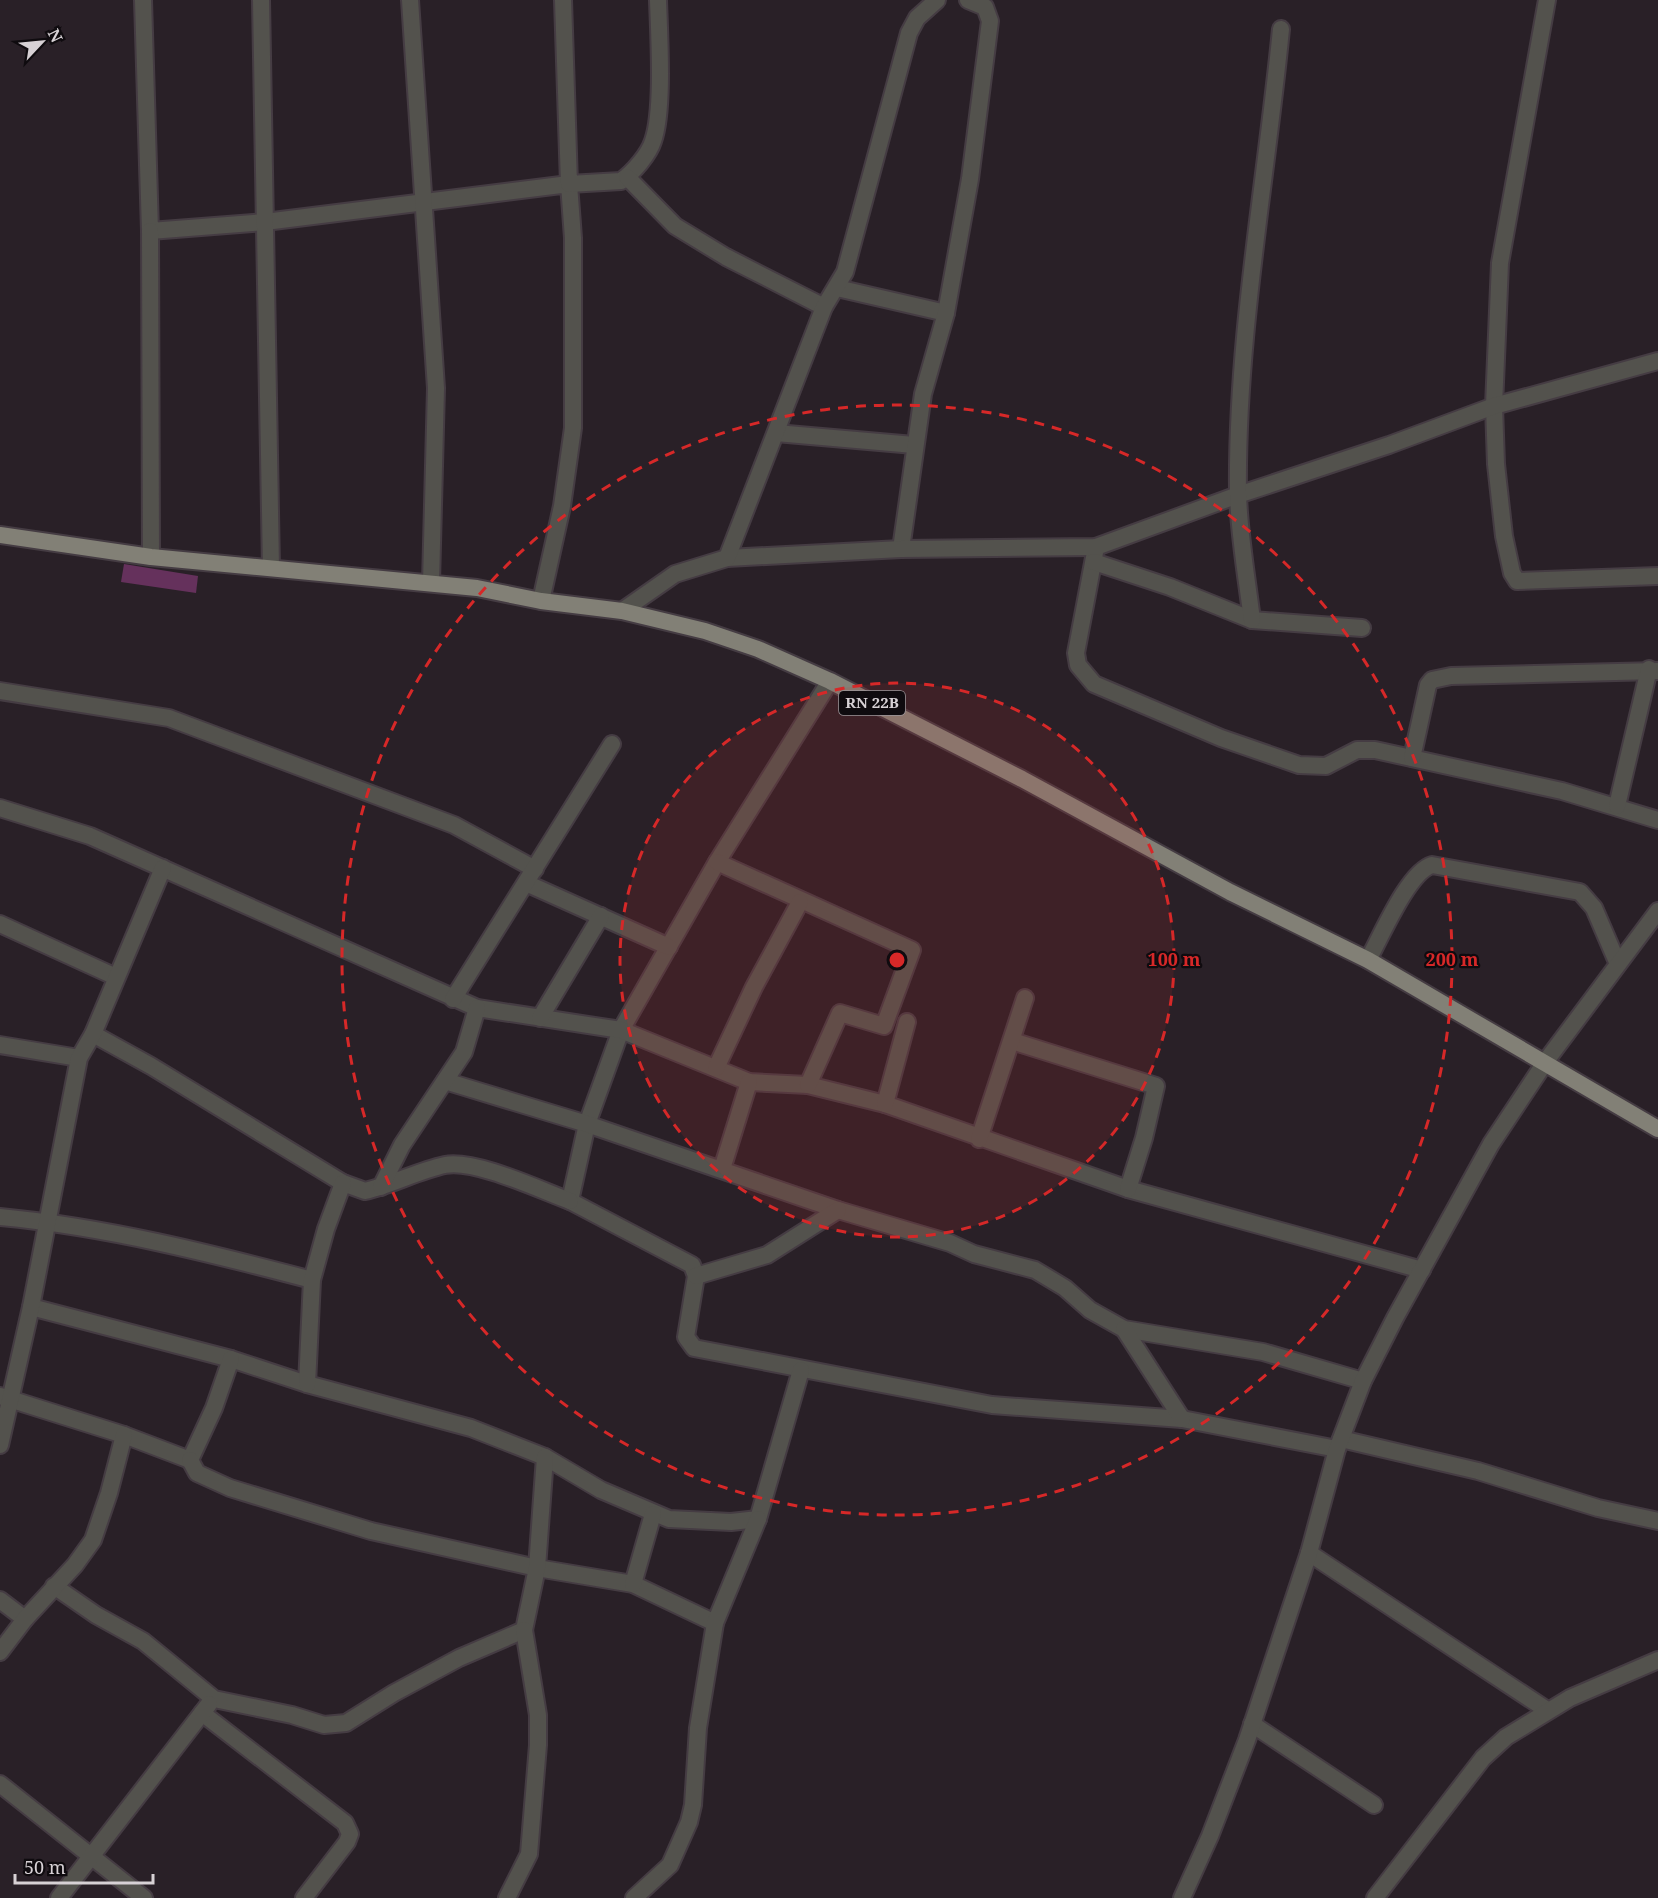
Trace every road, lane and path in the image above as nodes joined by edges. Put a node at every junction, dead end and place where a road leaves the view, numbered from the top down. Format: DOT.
graph roads {
  1 [pos="143,0"];
  2 [pos="261,0"];
  3 [pos="410,0"];
  4 [pos="563,0"];
  5 [pos="658,0"];
  6 [pos="937,0"];
  7 [pos="968,0"];
  8 [pos="1547,0"];
  9 [pos="1281,29"];
  10 [pos="627,177"];
  11 [pos="570,184"];
  12 [pos="422,202"];
  13 [pos="265,222"];
  14 [pos="150,231"];
  15 [pos="837,288"];
  16 [pos="824,307"];
  17 [pos="946,313"];
  18 [pos="1658,361"];
  19 [pos="1494,406"];
  20 [pos="776,434"];
  21 [pos="914,445"];
  22 [pos="1238,495"];
  23 [pos="0,535"];
  24 [pos="901,549"];
  25 [pos="1095,555"];
  26 [pos="151,557"];
  27 [pos="727,558"];
  28 [pos="271,568"];
  29 [pos="1658,576"];
  30 [pos="430,583"];
  31 [pos="541,601"];
  32 [pos="622,611"];
  33 [pos="1252,620"];
  34 [pos="1362,628"];
  35 [pos="1654,670"];
  36 [pos="830,681"];
  37 [pos="0,691"];
  38 [pos="612,744"];
  39 [pos="1412,758"];
  40 [pos="1617,806"];
  41 [pos="0,807"];
  42 [pos="1658,820"];
  43 [pos="717,862"];
  44 [pos="163,868"];
  45 [pos="531,876"];
  46 [pos="800,902"];
  47 [pos="1658,911"];
  48 [pos="601,916"];
  49 [pos="0,924"];
  50 [pos="669,947"];
  51 [pos="1368,960"];
  52 [pos="1618,964"];
  53 [pos="116,977"];
  54 [pos="1024,998"];
  55 [pos="453,999"];
  56 [pos="477,1008"];
  57 [pos="540,1018"];
  58 [pos="907,1022"];
  59 [pos="621,1030"];
  60 [pos="93,1034"];
  61 [pos="1012,1041"];
  62 [pos="0,1045"];
  63 [pos="79,1058"];
  64 [pos="1546,1062"];
  65 [pos="716,1068"];
  66 [pos="445,1081"];
  67 [pos="749,1082"];
  68 [pos="808,1085"];
  69 [pos="885,1104"];
  70 [pos="588,1124"];
  71 [pos="1658,1129"];
  72 [pos="979,1138"];
  73 [pos="722,1169"];
  74 [pos="343,1183"];
  75 [pos="381,1187"];
  76 [pos="1128,1189"];
  77 [pos="570,1201"];
  78 [pos="838,1209"];
  79 [pos="0,1217"];
  80 [pos="47,1221"];
  81 [pos="1422,1270"];
  82 [pos="696,1276"];
  83 [pos="312,1280"];
  84 [pos="31,1307"];
  85 [pos="1124,1329"];
  86 [pos="231,1359"];
  87 [pos="801,1370"];
  88 [pos="1363,1381"];
  89 [pos="307,1384"];
  90 [pos="4,1397"];
  91 [pos="1182,1419"];
  92 [pos="123,1435"];
  93 [pos="1339,1444"];
  94 [pos="0,1445"];
  95 [pos="545,1457"];
  96 [pos="190,1460"];
  97 [pos="653,1514"];
  98 [pos="758,1519"];
  99 [pos="1658,1521"];
  100 [pos="1310,1553"];
  101 [pos="537,1568"];
  102 [pos="633,1584"];
  103 [pos="54,1586"];
  104 [pos="0,1600"];
  105 [pos="25,1619"];
  106 [pos="715,1623"];
  107 [pos="524,1630"];
  108 [pos="0,1652"];
  109 [pos="1658,1660"];
  110 [pos="214,1699"];
  111 [pos="1547,1710"];
  112 [pos="202,1713"];
  113 [pos="1252,1724"];
  114 [pos="0,1784"];
  115 [pos="1374,1805"];
  116 [pos="92,1856"];
  117 [pos="59,1898"];
  118 [pos="144,1898"];
  119 [pos="304,1898"];
  120 [pos="507,1898"];
  121 [pos="634,1898"];
  122 [pos="1182,1898"];
  123 [pos="1375,1898"];
  1 -- 14 [label="street"];
  2 -- 13 [label="street"];
  3 -- 12 [label="street"];
  4 -- 11 [label="street"];
  5 -- 10 [label="street"];
  6 -- 15 [label="street"];
  7 -- 17 [label="street"];
  8 -- 19 [label="street"];
  9 -- 22 [label="street"];
  10 -- 11 [label="street"];
  10 -- 16 [label="street"];
  11 -- 12 [label="street"];
  11 -- 31 [label="street"];
  12 -- 13 [label="street"];
  12 -- 30 [label="street"];
  13 -- 14 [label="street"];
  13 -- 28 [label="street"];
  14 -- 26 [label="street"];
  15 -- 16 [label="street"];
  15 -- 17 [label="street"];
  16 -- 20 [label="street"];
  17 -- 21 [label="street"];
  18 -- 19 [label="street"];
  19 -- 22 [label="street"];
  19 -- 29 [label="street"];
  20 -- 21 [label="street"];
  20 -- 27 [label="street"];
  21 -- 24 [label="street"];
  22 -- 25 [label="street"];
  22 -- 33 [label="street"];
  23 -- 26 [label="main road, RN 22B"];
  24 -- 25 [label="street"];
  24 -- 27 [label="street"];
  25 -- 33 [label="street"];
  25 -- 39 [label="street"];
  26 -- 28 [label="main road, RN 22B"];
  27 -- 32 [label="street"];
  28 -- 30 [label="main road, RN 22B"];
  30 -- 31 [label="main road, RN 22B"];
  31 -- 32 [label="main road, RN 22B"];
  32 -- 36 [label="main road, RN 22B"];
  33 -- 34 [label="street"];
  35 -- 39 [label="street"];
  35 -- 40 [label="street"];
  36 -- 43 [label="street"];
  36 -- 51 [label="main road, RN 22B"];
  37 -- 45 [label="street"];
  38 -- 45 [label="street"];
  39 -- 40 [label="street"];
  40 -- 42 [label="street"];
  41 -- 44 [label="street"];
  43 -- 46 [label="street"];
  43 -- 50 [label="street"];
  44 -- 53 [label="street"];
  44 -- 55 [label="street"];
  45 -- 48 [label="street"];
  45 -- 55 [label="street"];
  46 -- 65 [label="street"];
  46 -- 68 [label="street"];
  47 -- 52 [label="street"];
  48 -- 50 [label="street"];
  48 -- 57 [label="street"];
  49 -- 53 [label="street"];
  50 -- 59 [label="street"];
  51 -- 52 [label="street"];
  51 -- 64 [label="main road, RN 22B"];
  52 -- 64 [label="street"];
  53 -- 60 [label="street"];
  54 -- 61 [label="street"];
  55 -- 56 [label="street"];
  56 -- 57 [label="street"];
  56 -- 66 [label="street"];
  57 -- 59 [label="street"];
  58 -- 69 [label="street"];
  59 -- 65 [label="street"];
  59 -- 70 [label="street"];
  60 -- 63 [label="street"];
  60 -- 74 [label="street"];
  61 -- 72 [label="street"];
  61 -- 76 [label="street"];
  62 -- 63 [label="street"];
  63 -- 80 [label="street"];
  64 -- 71 [label="main road, RN 22B"];
  64 -- 81 [label="street"];
  65 -- 67 [label="street"];
  66 -- 70 [label="street"];
  66 -- 75 [label="street"];
  67 -- 68 [label="street"];
  67 -- 73 [label="street"];
  68 -- 69 [label="street"];
  69 -- 72 [label="street"];
  70 -- 73 [label="street"];
  70 -- 77 [label="street"];
  72 -- 76 [label="street"];
  73 -- 78 [label="street"];
  74 -- 75 [label="street"];
  74 -- 83 [label="street"];
  75 -- 77 [label="street"];
  76 -- 81 [label="street"];
  77 -- 82 [label="street"];
  78 -- 82 [label="street"];
  78 -- 85 [label="street"];
  79 -- 80 [label="street"];
  80 -- 83 [label="street"];
  80 -- 84 [label="street"];
  81 -- 88 [label="street"];
  82 -- 87 [label="street"];
  83 -- 89 [label="street"];
  84 -- 86 [label="street"];
  84 -- 90 [label="street"];
  85 -- 88 [label="street"];
  85 -- 91 [label="street"];
  86 -- 89 [label="street"];
  86 -- 96 [label="street"];
  87 -- 91 [label="street"];
  87 -- 98 [label="street"];
  88 -- 93 [label="street"];
  89 -- 95 [label="street"];
  90 -- 92 [label="street"];
  90 -- 94 [label="street"];
  91 -- 93 [label="street"];
  92 -- 96 [label="street"];
  92 -- 103 [label="street"];
  93 -- 99 [label="street"];
  93 -- 100 [label="street"];
  95 -- 97 [label="street"];
  95 -- 101 [label="street"];
  96 -- 101 [label="street"];
  97 -- 98 [label="street"];
  97 -- 102 [label="street"];
  98 -- 106 [label="street"];
  100 -- 111 [label="street"];
  100 -- 113 [label="street"];
  101 -- 102 [label="street"];
  101 -- 107 [label="street"];
  102 -- 106 [label="street"];
  103 -- 105 [label="street"];
  103 -- 110 [label="street"];
  104 -- 105 [label="street"];
  105 -- 108 [label="street"];
  106 -- 121 [label="street"];
  107 -- 110 [label="street"];
  107 -- 120 [label="street"];
  109 -- 111 [label="street"];
  110 -- 112 [label="street"];
  111 -- 123 [label="street"];
  112 -- 116 [label="street"];
  112 -- 119 [label="street"];
  113 -- 115 [label="street"];
  113 -- 122 [label="street"];
  114 -- 116 [label="street"];
  116 -- 117 [label="street"];
  116 -- 118 [label="street"];
}
